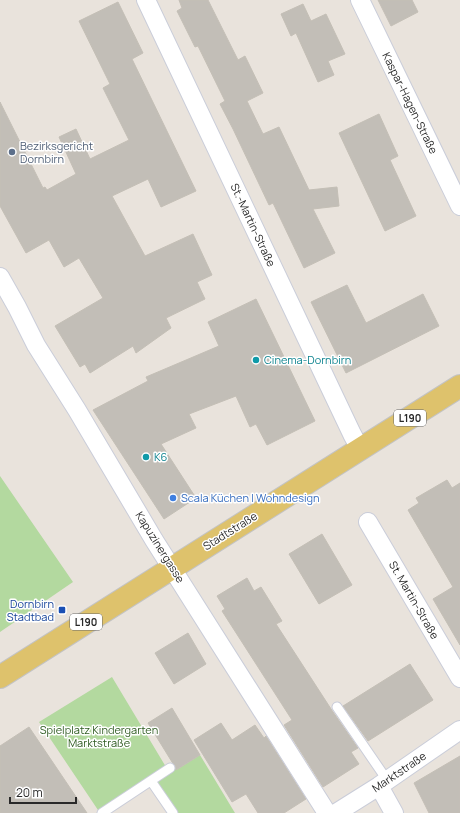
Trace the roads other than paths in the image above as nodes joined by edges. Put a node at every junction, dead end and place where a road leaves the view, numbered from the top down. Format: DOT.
graph roads {
  1 [pos="146,0"];
  2 [pos="360,0"];
  3 [pos="460,206"];
  4 [pos="0,277"];
  5 [pos="460,386"];
  6 [pos="360,449"];
  7 [pos="368,522"];
  8 [pos="172,567"];
  9 [pos="0,677"];
  10 [pos="460,678"];
  11 [pos="338,707"];
  12 [pos="460,730"];
  13 [pos="170,768"];
  14 [pos="151,781"];
  15 [pos="383,783"];
  16 [pos="102,813"];
  17 [pos="173,813"];
  18 [pos="327,813"];
  19 [pos="336,813"];
  20 [pos="394,813"];
  1 -- 6 [label="street, St.-Martin-Straße"];
  2 -- 3 [label="street, Kaspar-Hagen-Straße"];
  4 -- 8 [label="street, Kapuzinergasse"];
  5 -- 6 [label="main road, Stadtstraße / L190"];
  6 -- 8 [label="main road, Stadtstraße / L190"];
  7 -- 10 [label="street, St. Martin-Straße"];
  8 -- 9 [label="main road, Stadtstraße / L190"];
  8 -- 18 [label="street, Kapuzinergasse"];
  11 -- 15 [label="lane"];
  12 -- 15 [label="street, Marktstraße"];
  13 -- 14 [label="lane"];
  14 -- 16 [label="lane"];
  14 -- 17 [label="lane"];
  15 -- 19 [label="street, Marktstraße"];
  15 -- 20 [label="street"];
}
